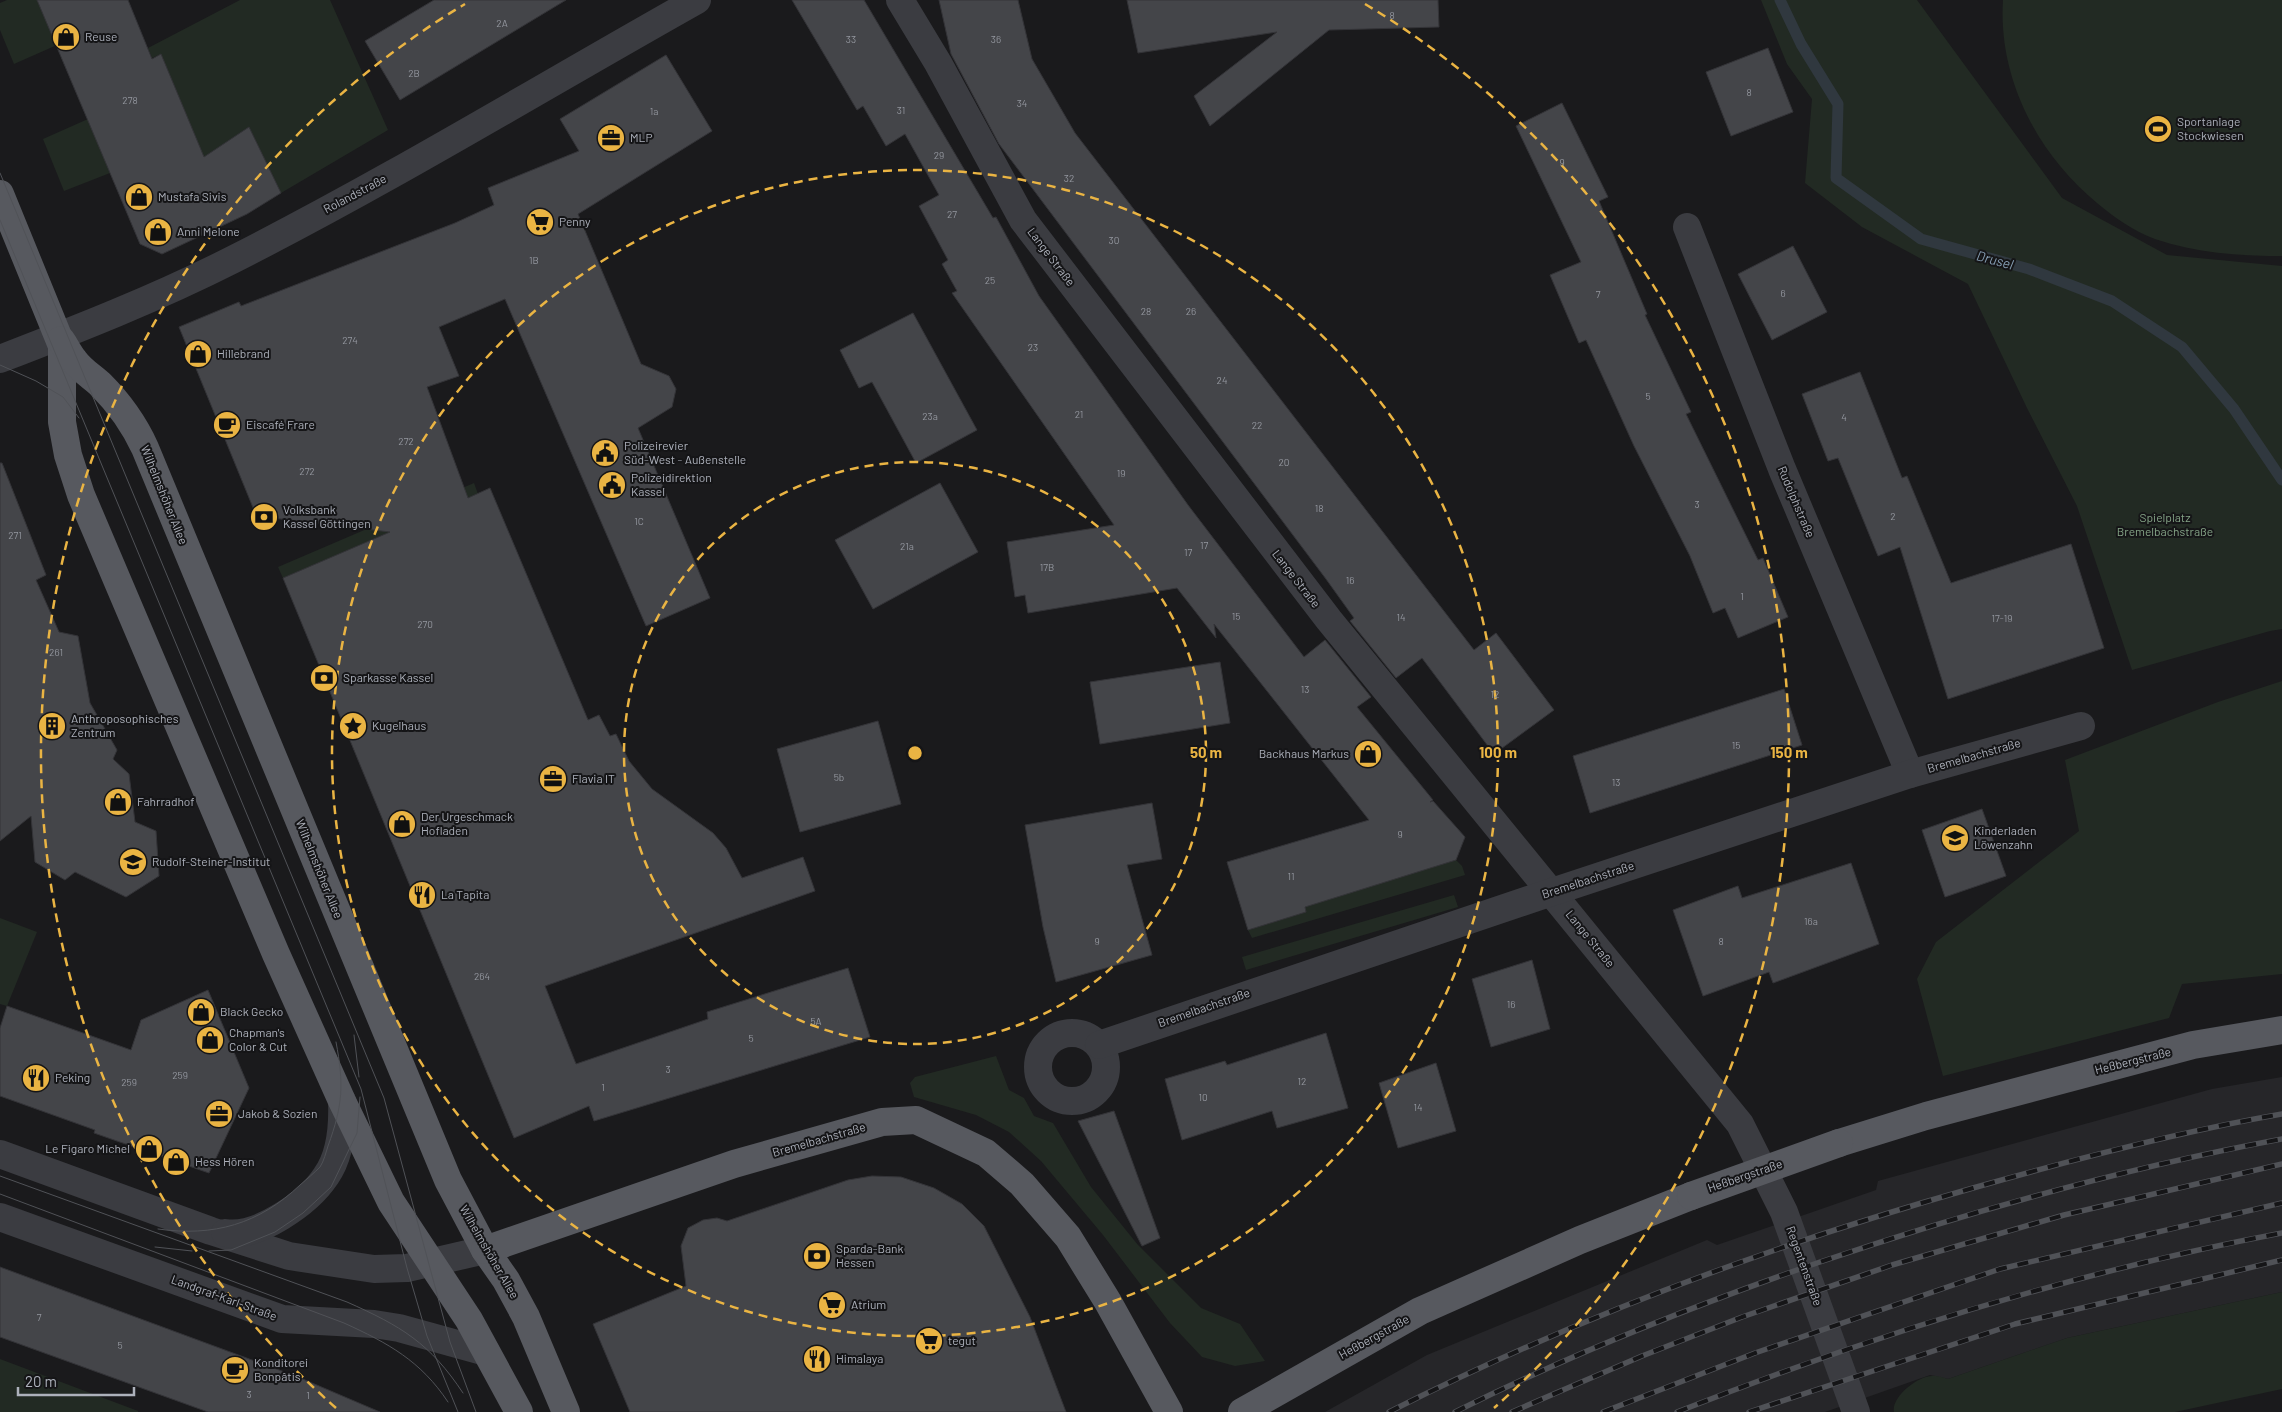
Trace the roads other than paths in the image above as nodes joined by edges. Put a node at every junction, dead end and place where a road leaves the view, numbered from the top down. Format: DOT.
graph roads {
  1 [pos="697,0"];
  2 [pos="900,0"];
  3 [pos="0,194"];
  4 [pos="1687,227"];
  5 [pos="59,337"];
  6 [pos="0,359"];
  7 [pos="2081,726"];
  8 [pos="1910,774"];
  9 [pos="1552,892"];
  10 [pos="2282,1030"];
  11 [pos="1098,1044"];
  12 [pos="342,1101"];
  13 [pos="1740,1124"];
  14 [pos="0,1154"];
  15 [pos="0,1217"];
  16 [pos="211,1231"];
  17 [pos="485,1250"];
  18 [pos="432,1263"];
  19 [pos="486,1352"];
  20 [pos="519,1412"];
  21 [pos="566,1412"];
  22 [pos="1169,1412"];
  23 [pos="1242,1412"];
  24 [pos="1856,1412"];
  1 -- 5 [label="street, Rolandstraße"];
  2 -- 9 [label="street, Lange Straße"];
  3 -- 5 [label="main road, Wilhelmshöher Allee"];
  4 -- 8 [label="street, Rudolphstraße"];
  5 -- 6 [label="street, Rolandstraße"];
  5 -- 12 [label="main road, Wilhelmshöher Allee"];
  5 -- 17 [label="main road, Wilhelmshöher Allee"];
  7 -- 8 [label="street, Bremelbachstraße"];
  8 -- 9 [label="street, Bremelbachstraße"];
  9 -- 11 [label="street, Bremelbachstraße"];
  9 -- 13 [label="street, Lange Straße"];
  10 -- 23 [label="main road, Heßbergstraße, bridge"];
  12 -- 16 [label="street"];
  12 -- 18 [label="main road, Wilhelmshöher Allee"];
  13 -- 24 [label="street, Regentenstraße"];
  14 -- 16 [label="street"];
  15 -- 19 [label="street, Landgraf-Karl-Straße"];
  16 -- 18 [label="street"];
  17 -- 18 [label="street, Bremelbachstraße"];
  17 -- 21 [label="main road, Wilhelmshöher Allee"];
  17 -- 22 [label="main road, Bremelbachstraße"];
  18 -- 19 [label="main road, Wilhelmshöher Allee"];
  19 -- 20 [label="main road, Wilhelmshöher Allee"];
}
